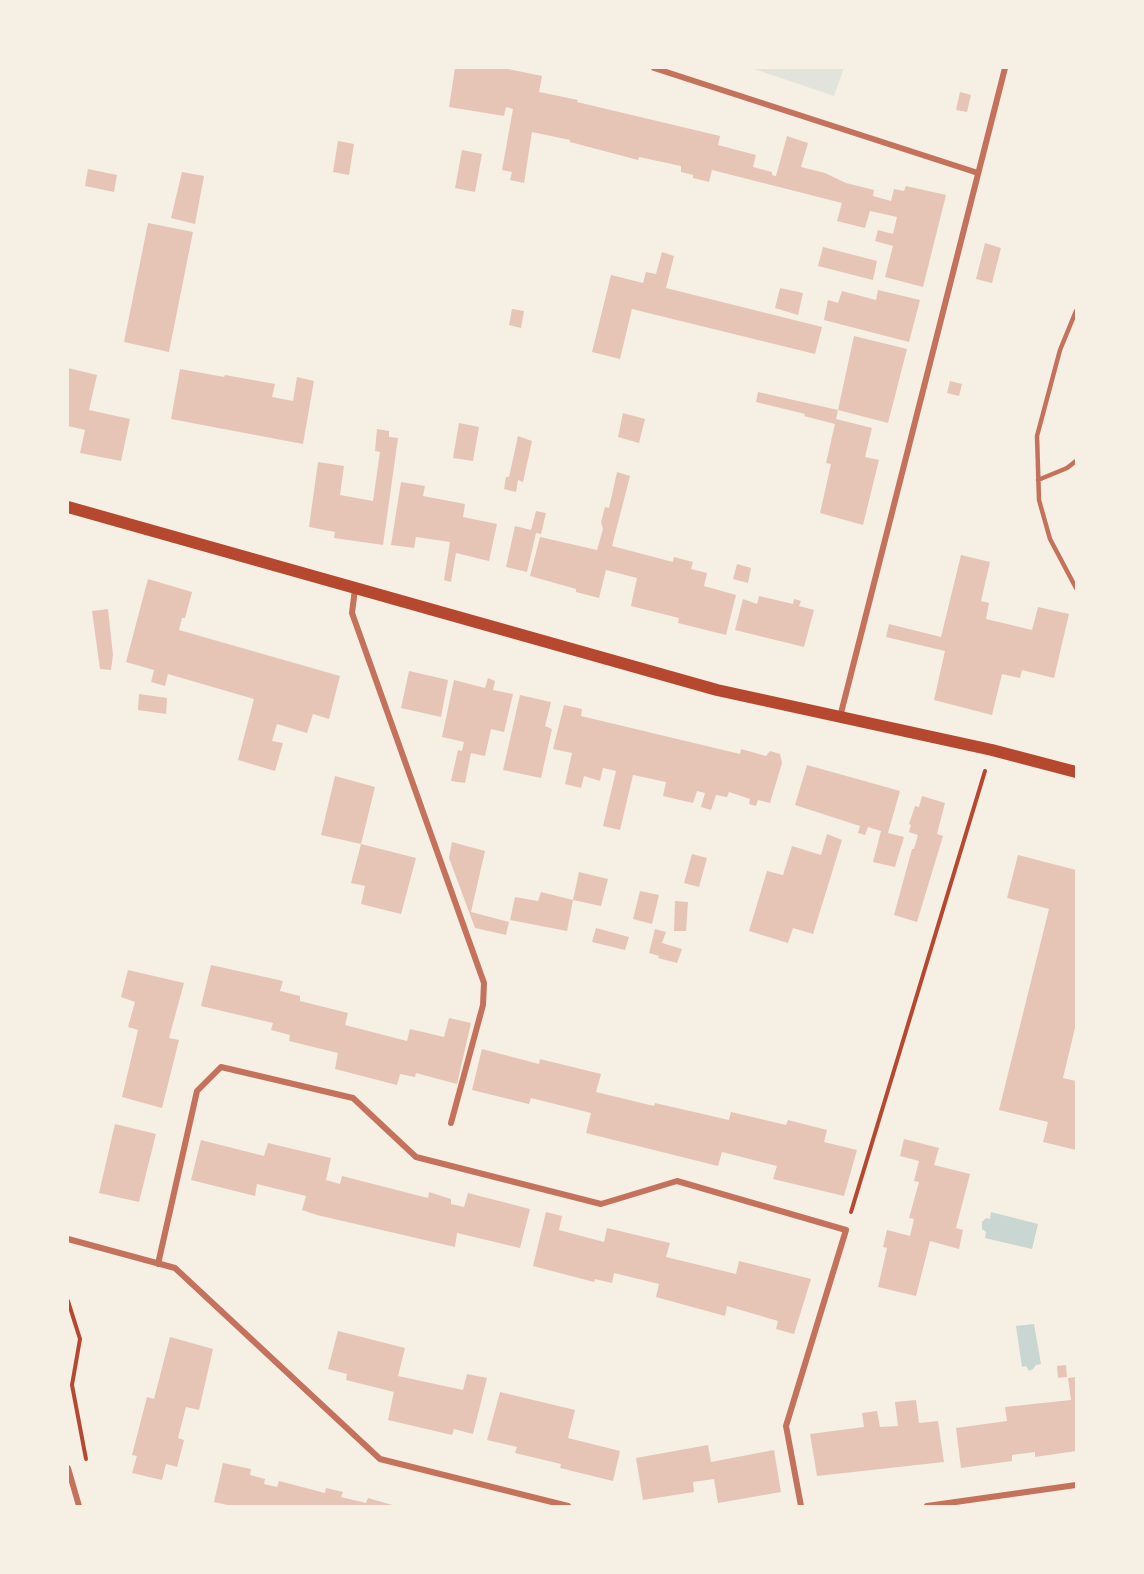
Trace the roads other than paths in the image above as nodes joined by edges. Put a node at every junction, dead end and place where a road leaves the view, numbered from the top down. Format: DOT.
graph roads {
  1 [pos="654,68"];
  2 [pos="1005,68"];
  3 [pos="978,172"];
  4 [pos="1077,311"];
  5 [pos="1077,460"];
  6 [pos="1038,480"];
  7 [pos="68,507"];
  8 [pos="355,588"];
  9 [pos="1077,588"];
  10 [pos="840,717"];
  11 [pos="1077,772"];
  12 [pos="451,1123"];
  13 [pos="68,1239"];
  14 [pos="158,1264"];
  15 [pos="68,1468"];
  16 [pos="1077,1485"];
  17 [pos="986,1498"];
  18 [pos="79,1506"];
  19 [pos="568,1506"];
  20 [pos="801,1506"];
  21 [pos="927,1506"];
  22 [pos="988,1506"];
  1 -- 3 [label="street"];
  2 -- 3 [label="street"];
  3 -- 10 [label="street"];
  4 -- 6 [label="lane"];
  5 -- 6 [label="lane"];
  6 -- 9 [label="lane"];
  7 -- 8 [label="main road"];
  8 -- 10 [label="main road"];
  8 -- 12 [label="street"];
  10 -- 11 [label="main road"];
  13 -- 14 [label="street"];
  14 -- 19 [label="street"];
  14 -- 20 [label="street"];
  15 -- 18 [label="street"];
  16 -- 17 [label="street"];
  17 -- 21 [label="street"];
  17 -- 22 [label="lane"];
}
